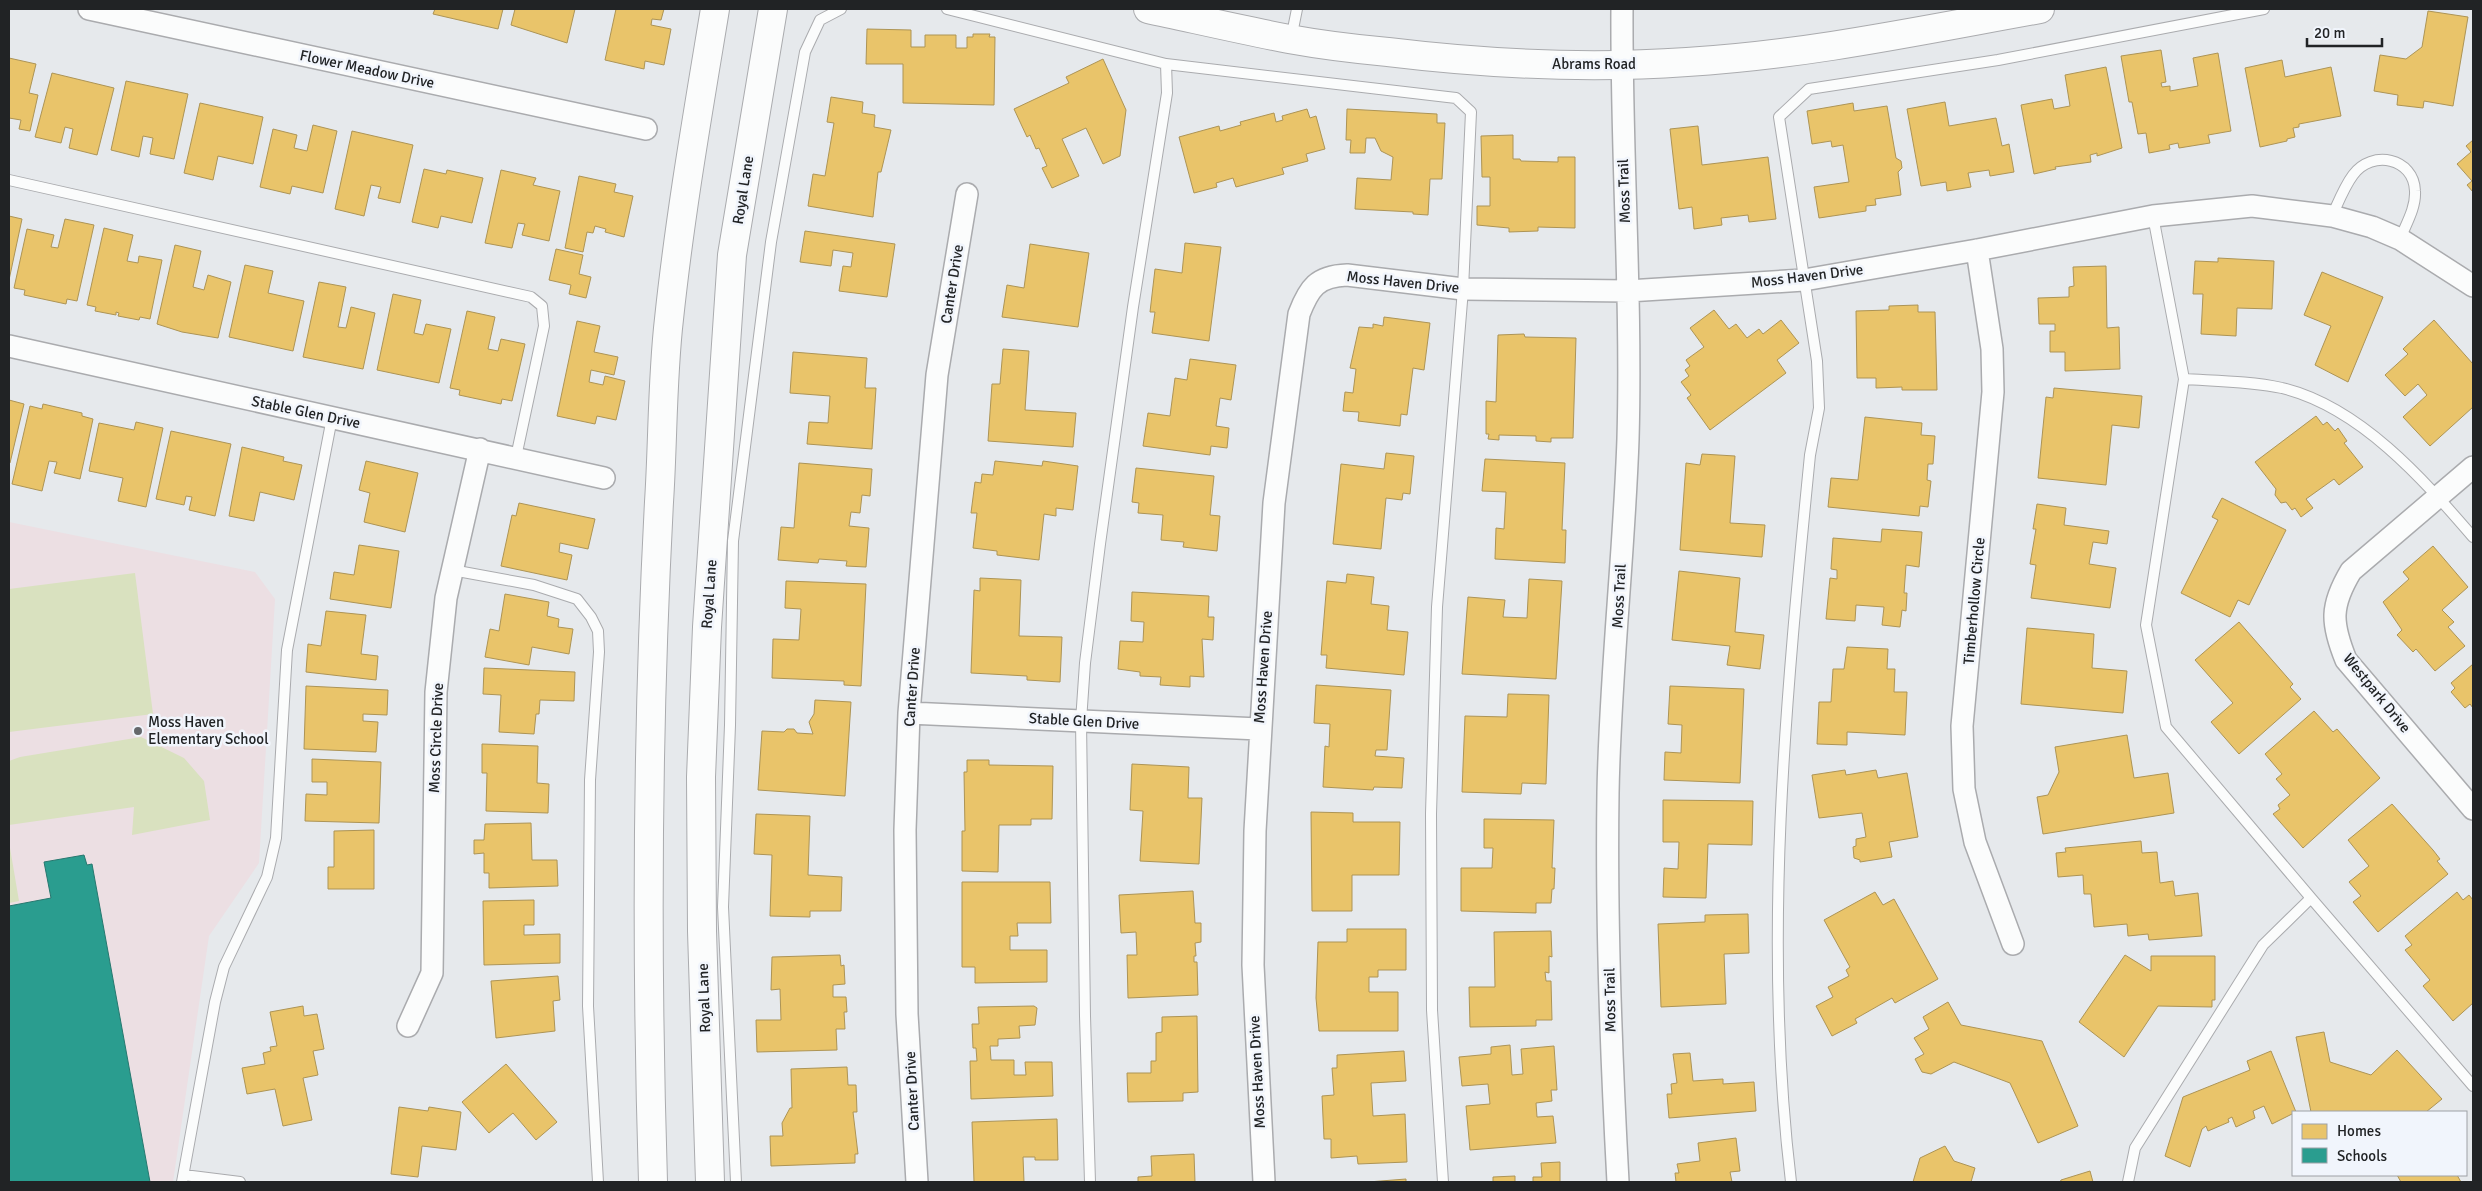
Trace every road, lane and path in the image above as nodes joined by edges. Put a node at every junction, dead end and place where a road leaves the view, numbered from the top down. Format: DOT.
graph roads {
  1 [pos="89,9"];
  2 [pos="715,9"];
  3 [pos="773,9"];
  4 [pos="841,9"];
  5 [pos="947,9"];
  6 [pos="1148,9"];
  7 [pos="1296,9"];
  8 [pos="1622,9"];
  9 [pos="2040,9"];
  10 [pos="2264,9"];
  11 [pos="1953,17"];
  12 [pos="1291,40"];
  13 [pos="1166,64"];
  14 [pos="1622,64"];
  15 [pos="646,130"];
  16 [pos="9,180"];
  17 [pos="967,194"];
  18 [pos="2153,216"];
  19 [pos="2332,216"];
  20 [pos="2400,239"];
  21 [pos="1977,250"];
  22 [pos="1804,280"];
  23 [pos="2473,286"];
  24 [pos="1464,288"];
  25 [pos="1628,291"];
  26 [pos="9,346"];
  27 [pos="2184,379"];
  28 [pos="332,418"];
  29 [pos="480,449"];
  30 [pos="516,457"];
  31 [pos="2473,467"];
  32 [pos="604,478"];
  33 [pos="2439,497"];
  34 [pos="2473,537"];
  35 [pos="452,570"];
  36 [pos="909,713"];
  37 [pos="1081,722"];
  38 [pos="1259,729"];
  39 [pos="2473,809"];
  40 [pos="2311,898"];
  41 [pos="2013,944"];
  42 [pos="408,1026"];
  43 [pos="2473,1086"];
  44 [pos="183,1178"];
  45 [pos="240,1182"];
  46 [pos="598,1182"];
  47 [pos="653,1182"];
  48 [pos="710,1182"];
  49 [pos="736,1182"];
  50 [pos="917,1182"];
  51 [pos="1090,1182"];
  52 [pos="1264,1182"];
  53 [pos="1443,1182"];
  54 [pos="1618,1182"];
  55 [pos="1791,1182"];
  56 [pos="2128,1182"];
  1 -- 15 [label="street, Flower Meadow Drive"];
  2 -- 47 [label="main road"];
  3 -- 48 [label="main road, Royal Lane"];
  4 -- 49 [label="lane"];
  5 -- 13 [label="lane"];
  6 -- 12 [label="main road, Abrams Road"];
  7 -- 12 [label="lane"];
  8 -- 14 [label="street, Moss Trail"];
  9 -- 11 [label="main road, Abrams Road"];
  10 -- 22 [label="lane"];
  11 -- 14 [label="main road, Abrams Road"];
  12 -- 14 [label="main road, Abrams Road"];
  13 -- 24 [label="lane"];
  13 -- 37 [label="lane"];
  14 -- 25 [label="street, Moss Trail"];
  16 -- 30 [label="lane"];
  17 -- 36 [label="street, Canter Drive"];
  18 -- 19 [label="street, Moss Haven Drive"];
  18 -- 21 [label="street, Moss Haven Drive"];
  18 -- 27 [label="lane"];
  19 -- 20 [label="street, Moss Haven Drive"];
  19 -- 20 [label="lane"];
  20 -- 23 [label="street, Moss Haven Drive"];
  21 -- 22 [label="street, Moss Haven Drive"];
  21 -- 41 [label="street, Timberhollow Circle"];
  22 -- 25 [label="street, Moss Haven Drive"];
  22 -- 55 [label="lane"];
  24 -- 25 [label="street, Moss Haven Drive"];
  24 -- 38 [label="street, Moss Haven Drive"];
  24 -- 53 [label="lane"];
  25 -- 54 [label="street, Moss Trail"];
  26 -- 28 [label="street, Stable Glen Drive"];
  27 -- 33 [label="lane"];
  27 -- 40 [label="lane"];
  28 -- 29 [label="street, Stable Glen Drive"];
  28 -- 44 [label="lane"];
  29 -- 30 [label="street, Stable Glen Drive"];
  29 -- 35 [label="street, Moss Circle Drive"];
  30 -- 32 [label="street, Stable Glen Drive"];
  31 -- 33 [label="street, Westpark Drive"];
  33 -- 34 [label="lane"];
  33 -- 39 [label="street, Westpark Drive"];
  35 -- 42 [label="street, Moss Circle Drive"];
  35 -- 46 [label="lane"];
  36 -- 37 [label="street, Stable Glen Drive"];
  36 -- 50 [label="street, Canter Drive"];
  37 -- 38 [label="street, Stable Glen Drive"];
  37 -- 51 [label="lane"];
  38 -- 52 [label="street, Moss Haven Drive"];
  40 -- 43 [label="lane"];
  40 -- 56 [label="lane"];
  44 -- 45 [label="lane"];
}
